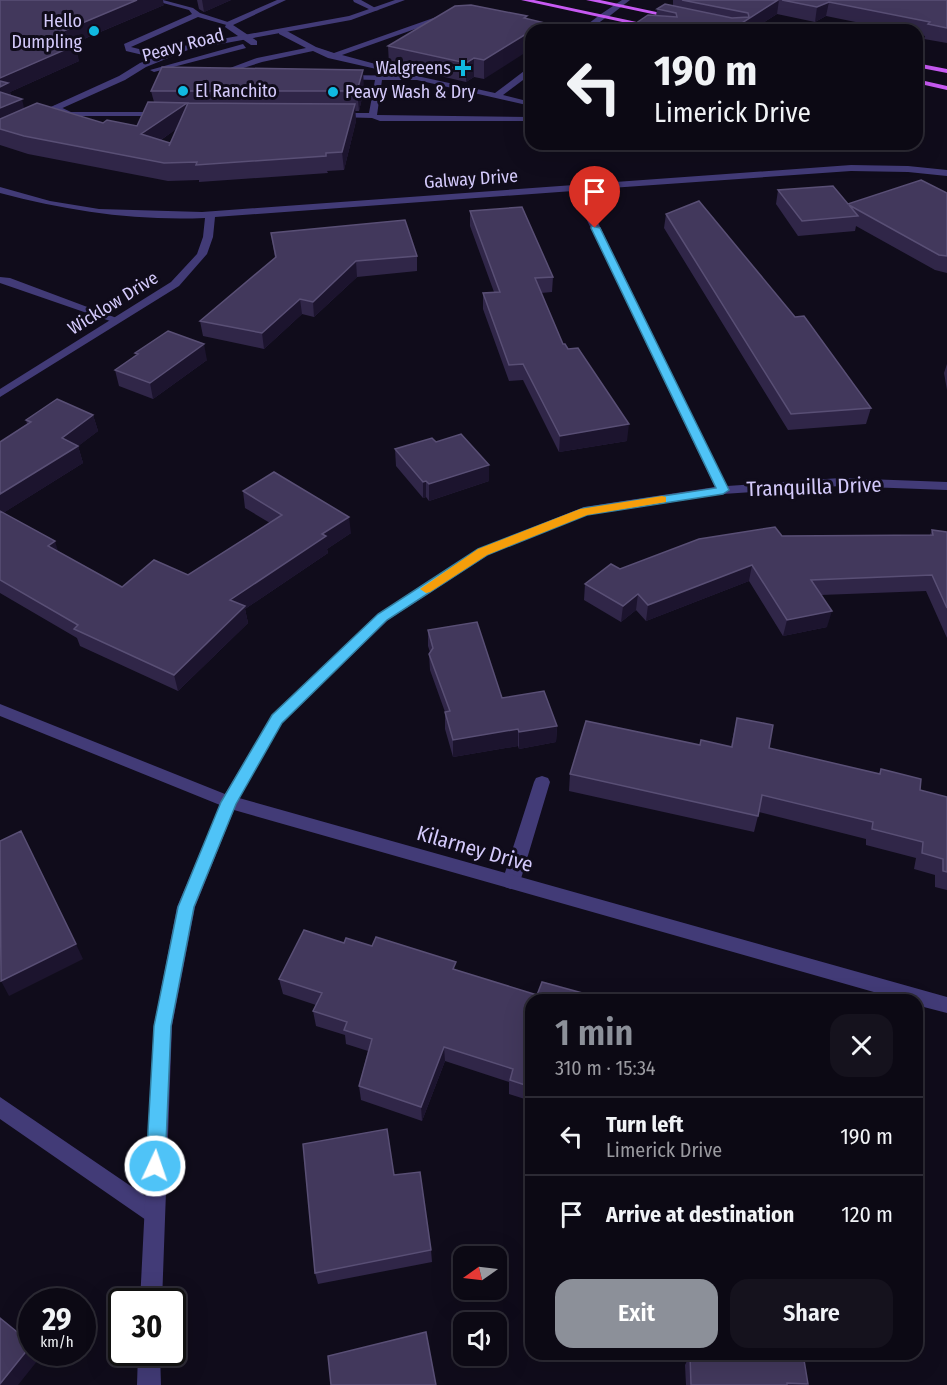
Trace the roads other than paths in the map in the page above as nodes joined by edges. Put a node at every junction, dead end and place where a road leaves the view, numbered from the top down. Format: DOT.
graph roads {
  1 [pos="156,0"];
  2 [pos="283,0"];
  3 [pos="358,0"];
  4 [pos="402,0"];
  5 [pos="524,0"];
  6 [pos="589,0"];
  7 [pos="627,0"];
  8 [pos="619,6"];
  9 [pos="375,10"];
  10 [pos="197,15"];
  11 [pos="448,16"];
  12 [pos="604,16"];
  13 [pos="686,19"];
  14 [pos="637,23"];
  15 [pos="230,24"];
  16 [pos="517,24"];
  17 [pos="593,24"];
  18 [pos="642,24"];
  19 [pos="525,25"];
  20 [pos="282,32"];
  21 [pos="244,36"];
  22 [pos="254,43"];
  23 [pos="312,49"];
  24 [pos="331,56"];
  25 [pos="160,57"];
  26 [pos="923,66"];
  27 [pos="153,71"];
  28 [pos="947,71"];
  29 [pos="173,74"];
  30 [pos="205,75"];
  31 [pos="216,75"];
  32 [pos="239,75"];
  33 [pos="525,75"];
  34 [pos="332,76"];
  35 [pos="379,77"];
  36 [pos="122,78"];
  37 [pos="417,78"];
  38 [pos="923,83"];
  39 [pos="947,88"];
  40 [pos="497,96"];
  41 [pos="525,103"];
  42 [pos="56,108"];
  43 [pos="175,114"];
  44 [pos="326,115"];
  45 [pos="373,116"];
  46 [pos="525,119"];
  47 [pos="0,133"];
  48 [pos="947,173"];
  49 [pos="576,188"];
  50 [pos="0,190"];
  51 [pos="210,214"];
  52 [pos="0,280"];
  53 [pos="117,320"];
  54 [pos="0,394"];
  55 [pos="947,486"];
  56 [pos="723,490"];
  57 [pos="0,710"];
  58 [pos="542,782"];
  59 [pos="229,802"];
  60 [pos="511,882"];
  61 [pos="908,994"];
  62 [pos="923,998"];
  63 [pos="947,1005"];
  64 [pos="0,1107"];
  65 [pos="153,1213"];
  66 [pos="151,1288"];
  67 [pos="150,1366"];
  68 [pos="149,1385"];
  1 -- 10 [label="street"];
  2 -- 15 [label="street, Peavy Road"];
  3 -- 9 [label="street"];
  4 -- 9 [label="street, Peavy Road"];
  5 -- 12 [label="main road"];
  6 -- 8 [label="main road"];
  7 -- 8 [label="street"];
  8 -- 12 [label="street"];
  8 -- 13 [label="main road"];
  9 -- 20 [label="street, Peavy Road"];
  10 -- 15 [label="street"];
  10 -- 25 [label="street"];
  11 -- 24 [label="street"];
  12 -- 14 [label="main road"];
  12 -- 17 [label="street"];
  14 -- 18 [label="main road"];
  15 -- 21 [label="street, Peavy Road"];
  16 -- 19 [label="street"];
  20 -- 21 [label="street, Peavy Road"];
  20 -- 22 [label="street, Peavy Road"];
  20 -- 23 [label="street"];
  21 -- 22 [label="street, Peavy Road"];
  21 -- 25 [label="street, Peavy Road"];
  22 -- 27 [label="street, Peavy Road"];
  23 -- 24 [label="street"];
  23 -- 31 [label="street"];
  24 -- 37 [label="street"];
  25 -- 36 [label="street, Peavy Road"];
  26 -- 28 [label="main road"];
  27 -- 29 [label="street"];
  27 -- 36 [label="street, Peavy Road"];
  30 -- 31 [label="street"];
  31 -- 32 [label="street"];
  33 -- 40 [label="street"];
  34 -- 35 [label="street"];
  35 -- 37 [label="street"];
  35 -- 45 [label="street"];
  36 -- 42 [label="street, Peavy Road"];
  37 -- 40 [label="street"];
  38 -- 39 [label="main road"];
  40 -- 41 [label="street"];
  42 -- 43 [label="street"];
  42 -- 47 [label="street, Peavy Road"];
  44 -- 45 [label="street"];
  45 -- 46 [label="street"];
  48 -- 49 [label="street, Galway Drive"];
  49 -- 51 [label="street, Galway Drive"];
  49 -- 56 [label="street"];
  50 -- 51 [label="street, Galway Drive"];
  51 -- 53 [label="street, Wicklow Drive"];
  52 -- 53 [label="street"];
  53 -- 54 [label="street, Wicklow Drive"];
  55 -- 56 [label="street, Tranquilla Drive"];
  56 -- 59 [label="street, Tranquilla Drive"];
  57 -- 59 [label="street, Kilarney Drive"];
  58 -- 60 [label="street"];
  59 -- 60 [label="street, Kilarney Drive"];
  59 -- 65 [label="street, Tranquilla Drive"];
  60 -- 61 [label="street, Kilarney Drive"];
  62 -- 63 [label="street, Kilarney Drive"];
  64 -- 65 [label="street"];
  65 -- 66 [label="street, Tranquilla Drive"];
  67 -- 68 [label="street"];
}
